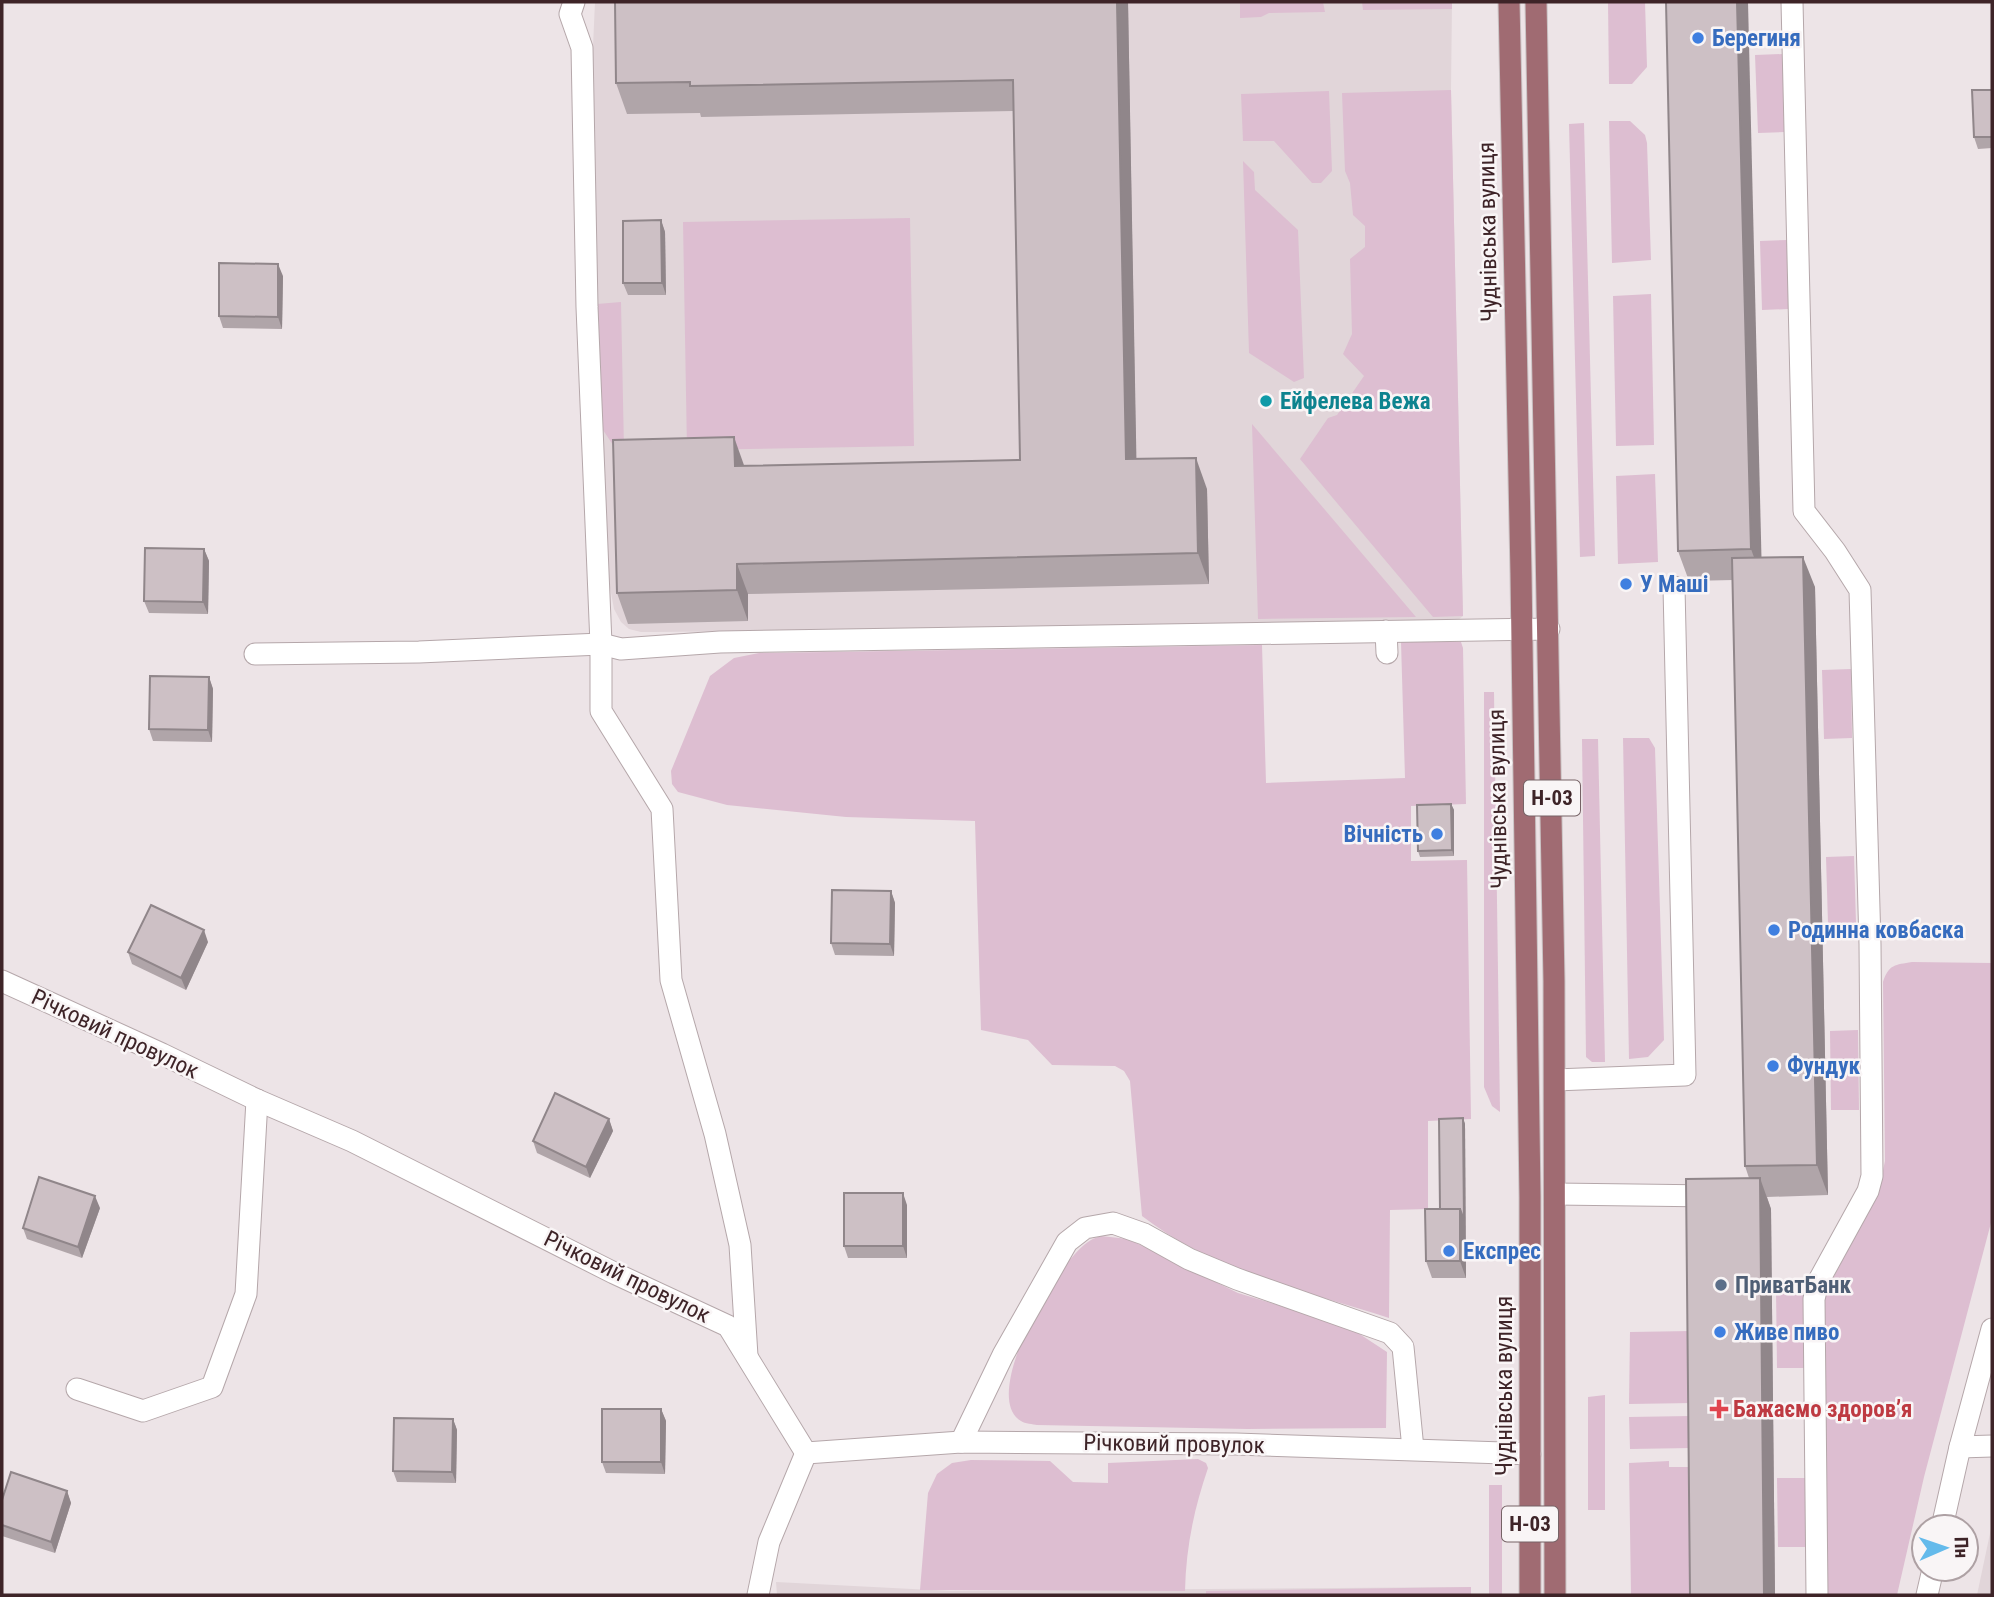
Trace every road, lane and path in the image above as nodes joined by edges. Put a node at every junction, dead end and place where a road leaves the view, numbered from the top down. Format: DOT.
graph roads {
  1 [pos="1509,2"];
  2 [pos="1536,2"];
  3 [pos="1792,2"];
  4 [pos="568,6"];
  5 [pos="1674,587"];
  6 [pos="1522,629"];
  7 [pos="1549,629"];
  8 [pos="1386,631"];
  9 [pos="601,644"];
  10 [pos="1387,653"];
  11 [pos="254,654"];
  12 [pos="2,981"];
  13 [pos="1555,1080"];
  14 [pos="257,1100"];
  15 [pos="1555,1194"];
  16 [pos="1741,1196"];
  17 [pos="1992,1329"];
  18 [pos="747,1356"];
  19 [pos="77,1389"];
  20 [pos="961,1442"];
  21 [pos="1992,1446"];
  22 [pos="1960,1447"];
  23 [pos="1413,1449"];
  24 [pos="806,1453"];
  25 [pos="1530,1454"];
  26 [pos="1945,1513"];
  27 [pos="758,1595"];
  28 [pos="1530,1595"];
  29 [pos="1555,1595"];
  30 [pos="1817,1595"];
  1 -- 6 [label="main road, Чуднівська вулиця / Н-03"];
  2 -- 7 [label="main road, Н-03"];
  3 -- 30 [label="street"];
  4 -- 9 [label="street"];
  5 -- 13 [label="street"];
  6 -- 7 [label="street"];
  6 -- 8 [label="street"];
  6 -- 25 [label="main road, Чуднівська вулиця / Н-03"];
  7 -- 13 [label="main road, Н-03"];
  8 -- 9 [label="street"];
  8 -- 10 [label="street"];
  9 -- 11 [label="street"];
  9 -- 18 [label="street"];
  12 -- 14 [label="street, Річковий провулок"];
  13 -- 15 [label="main road, Н-03"];
  14 -- 18 [label="street, Річковий провулок"];
  14 -- 19 [label="street"];
  15 -- 16 [label="street"];
  15 -- 29 [label="main road, Н-03"];
  17 -- 22 [label="street"];
  18 -- 24 [label="street, Річковий провулок"];
  20 -- 23 [label="street, Річковий провулок"];
  20 -- 23 [label="street"];
  20 -- 24 [label="street, Річковий провулок"];
  21 -- 22 [label="street"];
  22 -- 26 [label="street"];
  23 -- 25 [label="street, Річковий провулок"];
  24 -- 27 [label="street"];
  25 -- 28 [label="main road, Чуднівська вулиця / Н-03"];
}
